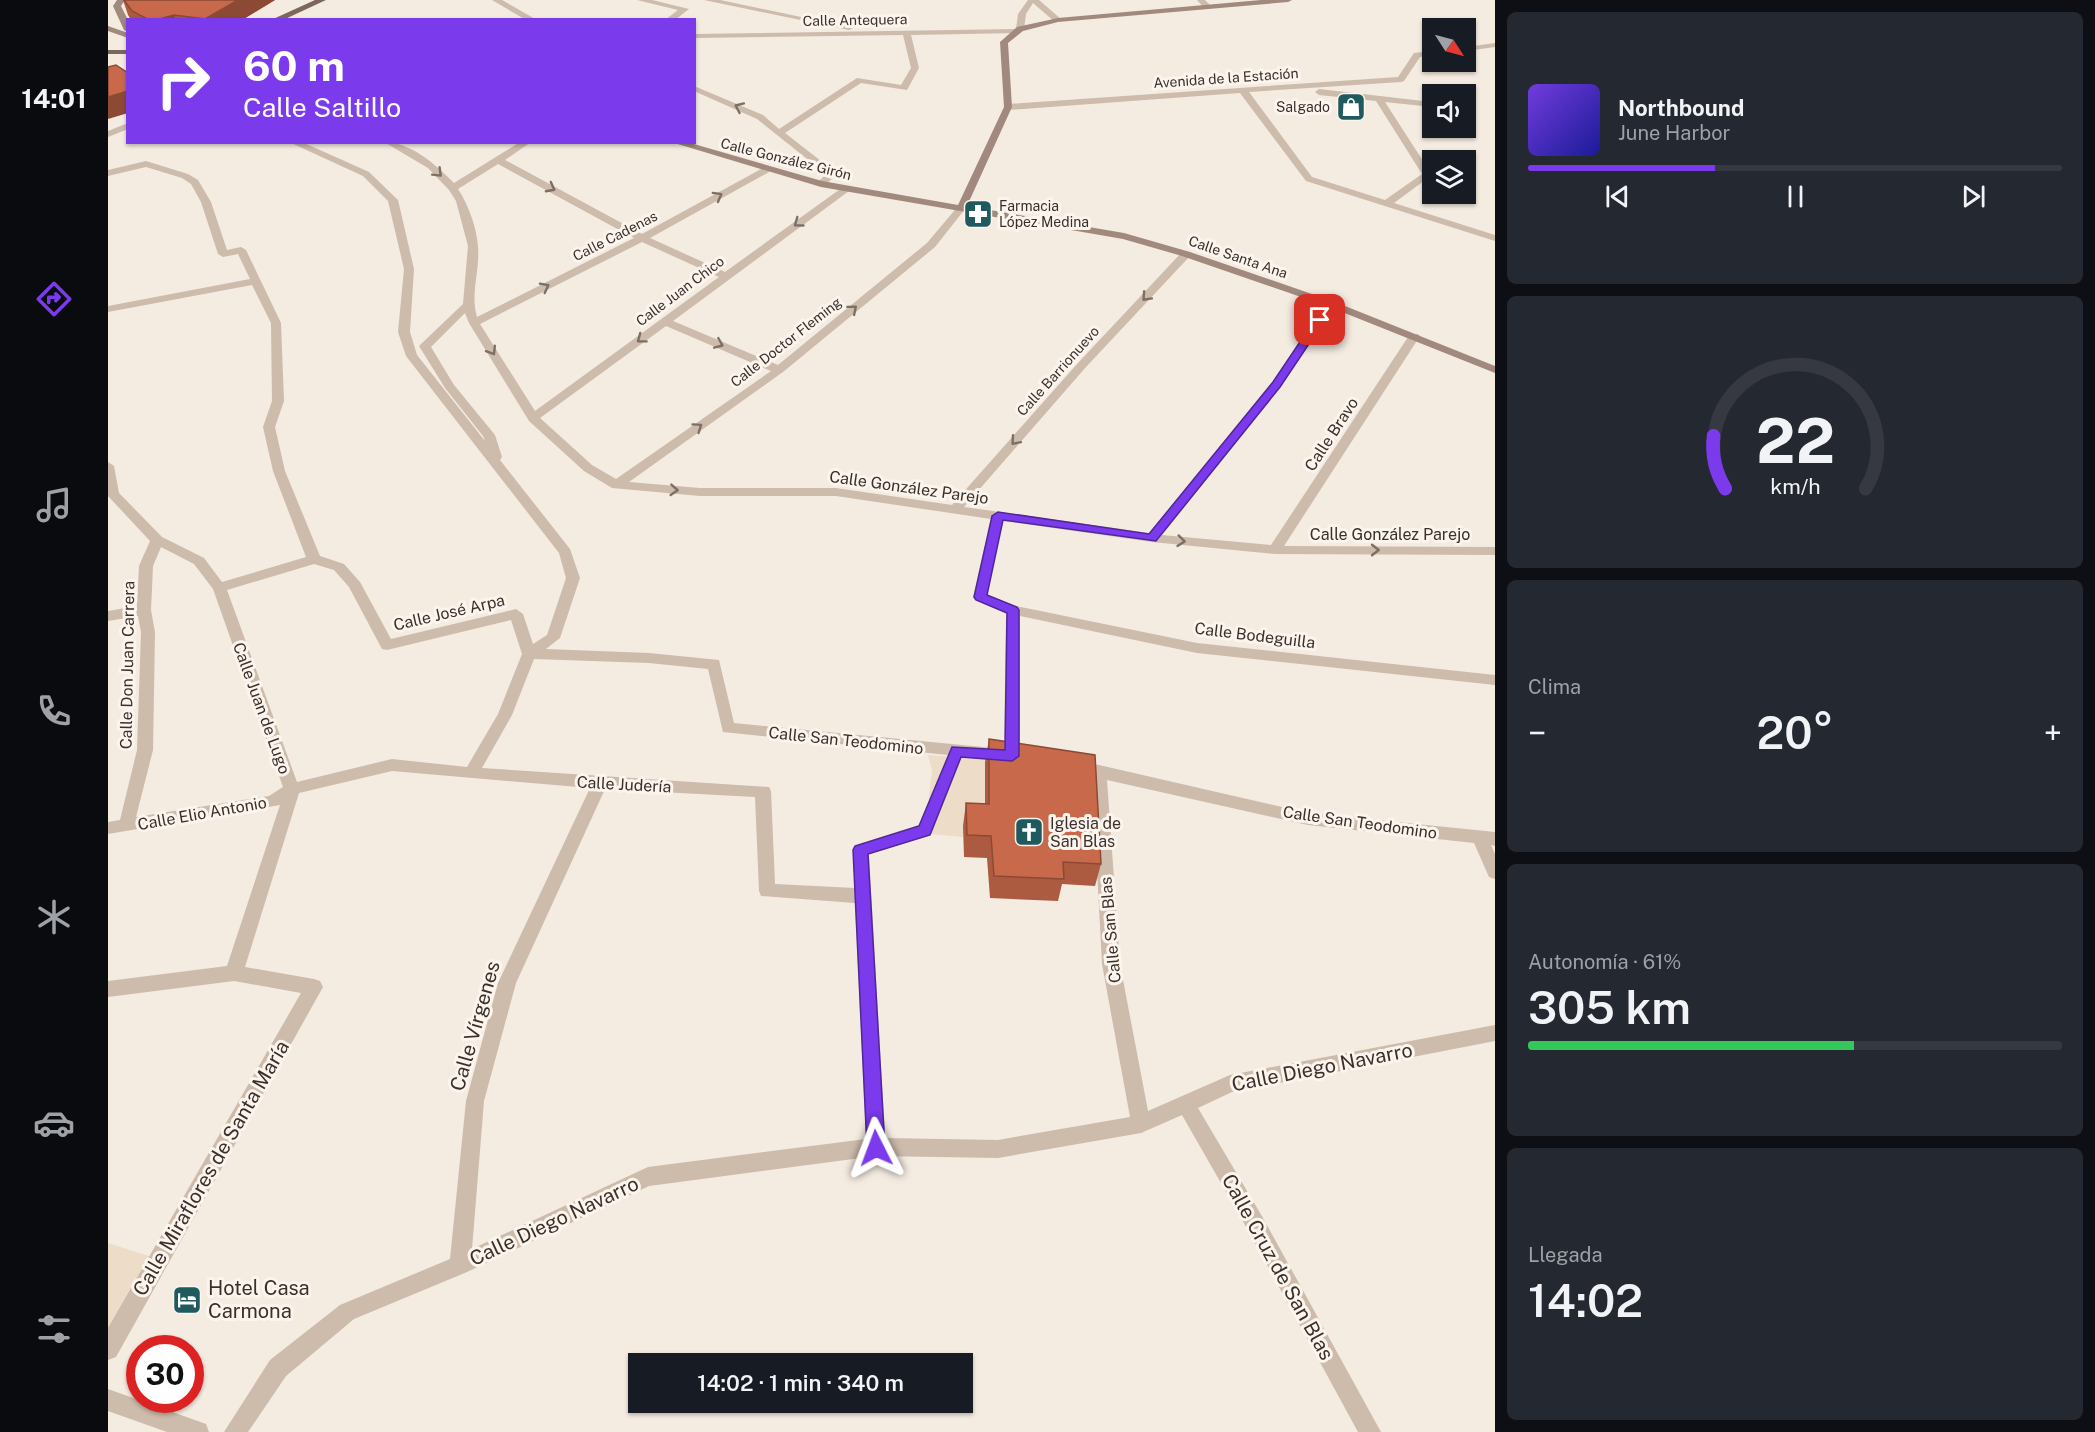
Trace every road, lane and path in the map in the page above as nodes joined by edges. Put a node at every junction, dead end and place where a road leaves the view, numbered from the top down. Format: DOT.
graph roads {
  1 [pos="121,0"];
  2 [pos="322,0"];
  3 [pos="496,0"];
  4 [pos="641,0"];
  5 [pos="708,0"];
  6 [pos="1033,0"];
  7 [pos="1201,0"];
  8 [pos="1288,0"];
  9 [pos="1208,7"];
  10 [pos="280,18"];
  11 [pos="529,18"];
  12 [pos="672,18"];
  13 [pos="1058,20"];
  14 [pos="126,26"];
  15 [pos="108,28"];
  16 [pos="1018,30"];
  17 [pos="876,33"];
  18 [pos="907,33"];
  19 [pos="126,35"];
  20 [pos="696,36"];
  21 [pos="1495,45"];
  22 [pos="1476,48"];
  23 [pos="108,52"];
  24 [pos="126,52"];
  25 [pos="1422,54"];
  26 [pos="1286,87"];
  27 [pos="696,89"];
  28 [pos="1243,90"];
  29 [pos="1379,99"];
  30 [pos="1422,103"];
  31 [pos="1008,107"];
  32 [pos="126,127"];
  33 [pos="779,133"];
  34 [pos="108,134"];
  35 [pos="298,144"];
  36 [pos="392,144"];
  37 [pos="524,144"];
  38 [pos="682,144"];
  39 [pos="500,160"];
  40 [pos="766,170"];
  41 [pos="108,173"];
  42 [pos="821,184"];
  43 [pos="453,189"];
  44 [pos="846,189"];
  45 [pos="1387,203"];
  46 [pos="962,207"];
  47 [pos="642,238"];
  48 [pos="1495,238"];
  49 [pos="1186,254"];
  50 [pos="725,276"];
  51 [pos="254,281"];
  52 [pos="1331,304"];
  53 [pos="468,305"];
  54 [pos="108,309"];
  55 [pos="666,321"];
  56 [pos="474,323"];
  57 [pos="1414,336"];
  58 [pos="779,370"];
  59 [pos="1495,370"];
  60 [pos="533,417"];
  61 [pos="108,466"];
  62 [pos="500,468"];
  63 [pos="616,485"];
  64 [pos="955,509"];
  65 [pos="998,516"];
  66 [pos="1495,537"];
  67 [pos="1152,538"];
  68 [pos="157,540"];
  69 [pos="1275,550"];
  70 [pos="1489,551"];
  71 [pos="314,559"];
  72 [pos="1495,561"];
  73 [pos="219,588"];
  74 [pos="144,610"];
  75 [pos="1013,610"];
  76 [pos="108,616"];
  77 [pos="529,654"];
  78 [pos="1495,680"];
  79 [pos="957,751"];
  80 [pos="1055,763"];
  81 [pos="1099,771"];
  82 [pos="471,773"];
  83 [pos="600,783"];
  84 [pos="292,789"];
  85 [pos="113,828"];
  86 [pos="1487,838"];
  87 [pos="1495,872"];
  88 [pos="864,896"];
  89 [pos="234,974"];
  90 [pos="108,989"];
  91 [pos="1495,1033"];
  92 [pos="1185,1103"];
  93 [pos="1141,1124"];
  94 [pos="876,1148"];
  95 [pos="460,1264"];
  96 [pos="108,1349"];
  97 [pos="108,1401"];
  98 [pos="198,1432"];
  99 [pos="235,1432"];
  100 [pos="1370,1432"];
  1 -- 14 [label="street"];
  2 -- 10 [label="main road"];
  3 -- 11 [label="street"];
  4 -- 12 [label="street"];
  5 -- 17 [label="street"];
  6 -- 13 [label="street"];
  6 -- 16 [label="street"];
  7 -- 9 [label="street"];
  8 -- 9 [label="street"];
  9 -- 13 [label="street"];
  13 -- 16 [label="street"];
  15 -- 19 [label="street"];
  16 -- 18 [label="street, Calle Antequera"];
  16 -- 31 [label="street"];
  17 -- 18 [label="street, Calle Antequera"];
  17 -- 20 [label="street, Calle Antequera"];
  18 -- 33 [label="street"];
  21 -- 22 [label="street"];
  23 -- 24 [label="main road"];
  25 -- 26 [label="street, Avenida de la Estación"];
  26 -- 28 [label="street, Avenida de la Estación"];
  26 -- 29 [label="street"];
  33 -- 27 [label="street, one-way"];
  28 -- 31 [label="street, Avenida de la Estación"];
  28 -- 45 [label="street"];
  29 -- 30 [label="street"];
  29 -- 45 [label="street"];
  31 -- 46 [label="street"];
  32 -- 34 [label="street"];
  33 -- 42 [label="street"];
  35 -- 62 [label="street"];
  36 -- 43 [label="street, one-way"];
  37 -- 39 [label="street"];
  38 -- 40 [label="street, Calle González Girón"];
  39 -- 43 [label="street"];
  39 -- 47 [label="street, one-way"];
  40 -- 42 [label="street, Calle González Girón"];
  47 -- 40 [label="street, Calle Cadenas, one-way"];
  41 -- 51 [label="street"];
  42 -- 44 [label="street, Calle González Girón"];
  43 -- 53 [label="street"];
  44 -- 46 [label="street, Calle González Girón"];
  44 -- 50 [label="street, Calle Juan Chico, one-way"];
  45 -- 48 [label="street"];
  46 -- 49 [label="street, Calle Santa Ana"];
  58 -- 46 [label="street, Calle Doctor Fleming, one-way"];
  47 -- 50 [label="street"];
  56 -- 47 [label="street, Calle Cadenas, one-way"];
  49 -- 52 [label="street, Calle Santa Ana"];
  49 -- 64 [label="street, Calle Barrionuevo, one-way"];
  50 -- 55 [label="street, Calle Juan Chico"];
  51 -- 54 [label="street"];
  51 -- 71 [label="street"];
  52 -- 57 [label="street, Calle Santa Ana"];
  52 -- 67 [label="street"];
  53 -- 56 [label="street"];
  53 -- 62 [label="street"];
  55 -- 58 [label="street, one-way"];
  55 -- 60 [label="street, Calle Juan Chico, one-way"];
  56 -- 60 [label="street, one-way"];
  57 -- 59 [label="street, Calle Santa Ana"];
  57 -- 69 [label="street, Calle Bravo"];
  63 -- 58 [label="street, Calle Doctor Fleming, one-way"];
  60 -- 63 [label="street"];
  61 -- 68 [label="street, Calle Juan de Lugo"];
  62 -- 77 [label="street"];
  63 -- 64 [label="street, Calle González Parejo, one-way"];
  64 -- 65 [label="street, Calle González Parejo"];
  65 -- 67 [label="street, Calle González Parejo"];
  65 -- 75 [label="street, Calle Bodeguilla"];
  66 -- 70 [label="street"];
  67 -- 69 [label="street, Calle González Parejo, one-way"];
  68 -- 73 [label="street, Calle Juan de Lugo"];
  68 -- 74 [label="street, Calle Don Juan Carrera"];
  69 -- 70 [label="street, Calle González Parejo, one-way"];
  70 -- 72 [label="street"];
  71 -- 73 [label="street"];
  71 -- 77 [label="street, Calle José Arpa"];
  73 -- 84 [label="street, Calle Juan de Lugo"];
  74 -- 76 [label="street"];
  74 -- 85 [label="street, Calle Don Juan Carrera"];
  75 -- 78 [label="street, Calle Bodeguilla"];
  75 -- 79 [label="street, Calle San Teodomino"];
  77 -- 79 [label="street, Calle San Teodomino"];
  77 -- 82 [label="street"];
  79 -- 88 [label="street"];
  80 -- 81 [label="street, Calle San Teodomino"];
  81 -- 86 [label="street, Calle San Teodomino"];
  81 -- 93 [label="street, Calle San Blas"];
  82 -- 83 [label="street, Calle Judería"];
  82 -- 84 [label="street, Calle Judería"];
  83 -- 88 [label="street, Calle Judería"];
  83 -- 95 [label="street, Calle Vírgenes"];
  84 -- 85 [label="street, Calle Elio Antonio"];
  84 -- 89 [label="street, Calle Juan de Lugo"];
  86 -- 87 [label="street"];
  88 -- 94 [label="street"];
  89 -- 90 [label="street"];
  89 -- 96 [label="street, Calle Miraflores de Santa María"];
  91 -- 92 [label="street, Calle Diego Navarro"];
  92 -- 93 [label="street, Calle Diego Navarro"];
  92 -- 100 [label="street, Calle Cruz de San Blas"];
  93 -- 94 [label="street, Calle Diego Navarro"];
  94 -- 95 [label="street, Calle Diego Navarro"];
  95 -- 99 [label="street, Calle Diego Navarro"];
  97 -- 98 [label="street"];
}
